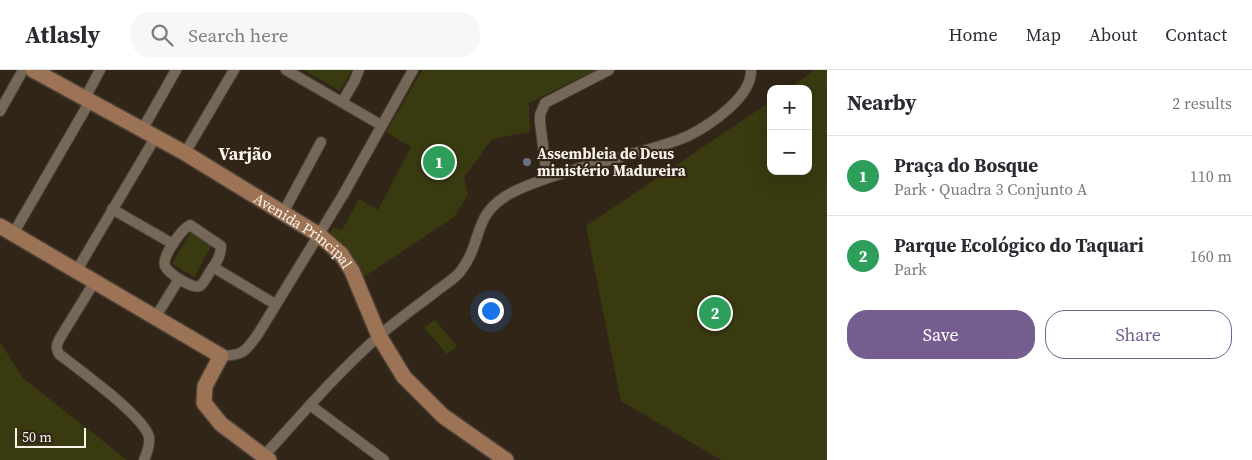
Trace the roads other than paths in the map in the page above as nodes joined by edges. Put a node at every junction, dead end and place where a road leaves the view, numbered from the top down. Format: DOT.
graph roads {
  1 [pos="23,70"];
  2 [pos="33,70"];
  3 [pos="100,70"];
  4 [pos="176,70"];
  5 [pos="234,70"];
  6 [pos="286,70"];
  7 [pos="359,70"];
  8 [pos="412,70"];
  9 [pos="609,70"];
  10 [pos="751,70"];
  11 [pos="88,99"];
  12 [pos="342,102"];
  13 [pos="0,111"];
  14 [pos="381,125"];
  15 [pos="142,130"];
  16 [pos="155,138"];
  17 [pos="321,142"];
  18 [pos="185,153"];
  19 [pos="547,177"];
  20 [pos="112,209"];
  21 [pos="283,213"];
  22 [pos="6,230"];
  23 [pos="319,236"];
  24 [pos="173,244"];
  25 [pos="213,267"];
  26 [pos="77,270"];
  27 [pos="179,279"];
  28 [pos="95,281"];
  29 [pos="275,304"];
  30 [pos="155,318"];
  31 [pos="380,336"];
  32 [pos="221,356"];
  33 [pos="310,405"];
  34 [pos="266,458"];
  35 [pos="144,460"];
  36 [pos="384,460"];
  37 [pos="506,460"];
  1 -- 13 [label="street"];
  2 -- 11 [label="street, Avenida Principal"];
  3 -- 11 [label="street"];
  4 -- 15 [label="street"];
  5 -- 18 [label="street"];
  6 -- 12 [label="street"];
  7 -- 12 [label="street"];
  8 -- 14 [label="street"];
  9 -- 19 [label="street"];
  10 -- 19 [label="street"];
  11 -- 15 [label="street, Avenida Principal"];
  11 -- 22 [label="street"];
  12 -- 14 [label="street"];
  14 -- 23 [label="street"];
  15 -- 16 [label="street, Avenida Principal"];
  16 -- 18 [label="street, Avenida Principal"];
  16 -- 20 [label="street"];
  17 -- 21 [label="street"];
  18 -- 21 [label="street, Avenida Principal"];
  19 -- 31 [label="street"];
  20 -- 24 [label="street"];
  20 -- 26 [label="street"];
  21 -- 23 [label="street, Avenida Principal"];
  22 -- 26 [label="street"];
  23 -- 29 [label="street"];
  23 -- 31 [label="street, Avenida Principal"];
  24 -- 25 [label="street"];
  24 -- 27 [label="street"];
  25 -- 27 [label="street"];
  25 -- 29 [label="street"];
  26 -- 28 [label="street"];
  27 -- 30 [label="street"];
  28 -- 30 [label="street"];
  28 -- 35 [label="street"];
  29 -- 32 [label="street"];
  30 -- 32 [label="street"];
  31 -- 33 [label="street"];
  31 -- 37 [label="street, Avenida Principal"];
  32 -- 34 [label="street"];
  33 -- 34 [label="street"];
  33 -- 36 [label="street"];
}
